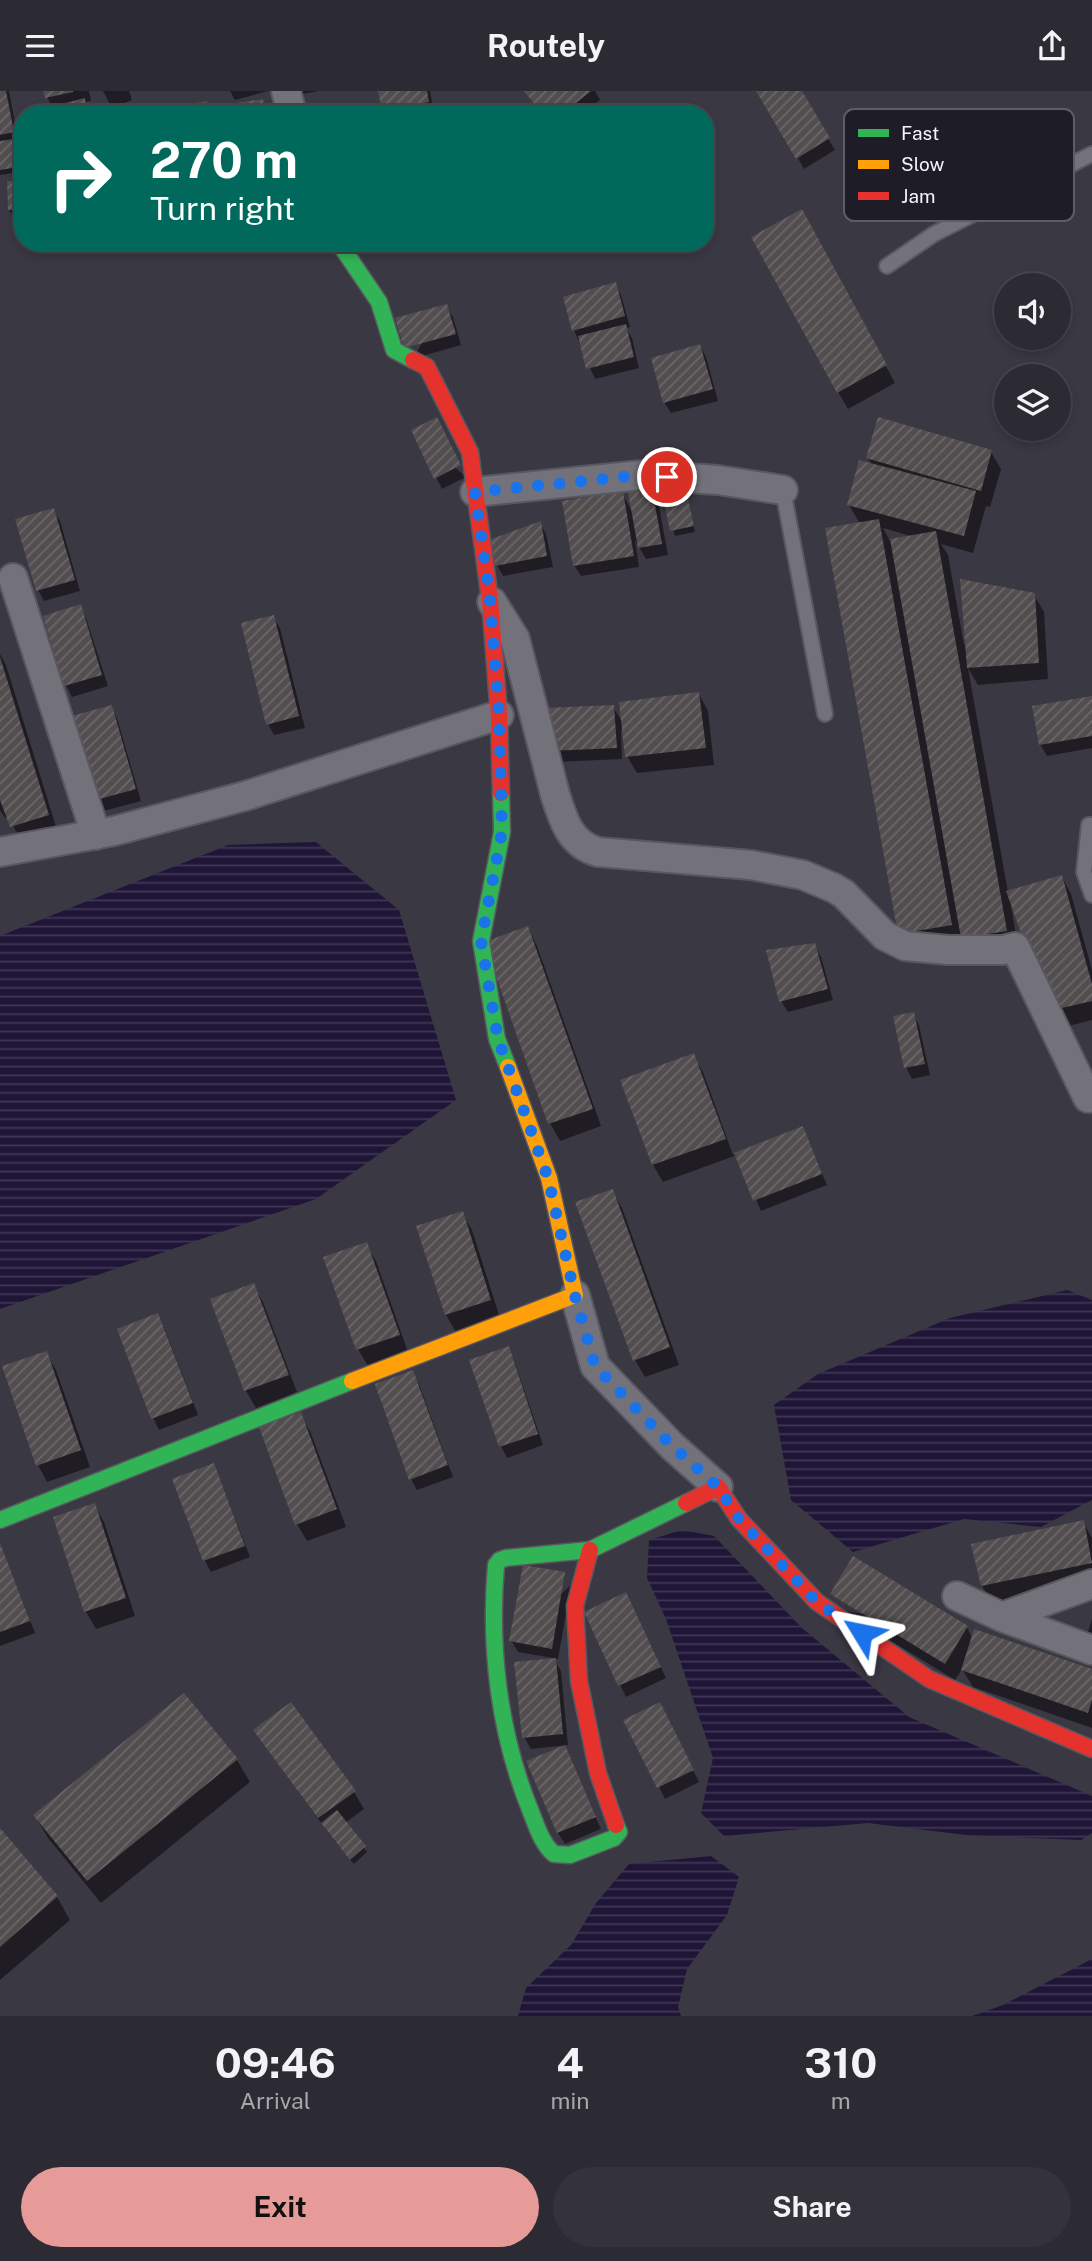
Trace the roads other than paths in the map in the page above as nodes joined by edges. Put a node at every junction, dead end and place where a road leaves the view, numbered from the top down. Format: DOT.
graph roads {
  1 [pos="1092,154"];
  2 [pos="1074,163"];
  3 [pos="960,221"];
  4 [pos="345,252"];
  5 [pos="887,266"];
  6 [pos="783,490"];
  7 [pos="475,492"];
  8 [pos="13,578"];
  9 [pos="490,600"];
  10 [pos="825,713"];
  11 [pos="499,715"];
  12 [pos="1092,824"];
  13 [pos="96,835"];
  14 [pos="0,852"];
  15 [pos="1092,895"];
  16 [pos="1088,1098"];
  17 [pos="575,1296"];
  18 [pos="718,1487"];
  19 [pos="0,1520"];
  20 [pos="590,1550"];
  21 [pos="1092,1584"];
  22 [pos="957,1595"];
  23 [pos="1002,1617"];
  24 [pos="1092,1650"];
  25 [pos="1092,1749"];
  1 -- 2 [label="lane"];
  3 -- 5 [label="lane"];
  4 -- 7 [label="street"];
  6 -- 7 [label="street"];
  6 -- 10 [label="lane"];
  7 -- 9 [label="street"];
  8 -- 13 [label="street"];
  9 -- 11 [label="street"];
  9 -- 16 [label="street"];
  11 -- 13 [label="street"];
  11 -- 17 [label="street"];
  12 -- 15 [label="lane"];
  13 -- 14 [label="street"];
  17 -- 18 [label="street"];
  17 -- 19 [label="street"];
  18 -- 20 [label="street"];
  18 -- 25 [label="street"];
  20 -- 20 [label="street"];
  21 -- 23 [label="street"];
  22 -- 23 [label="street"];
  23 -- 24 [label="street"];
}
